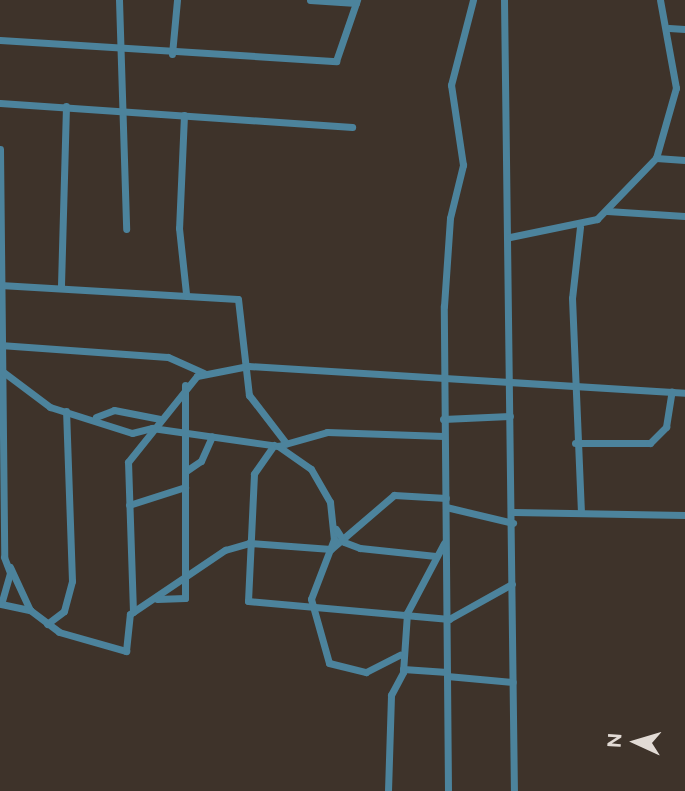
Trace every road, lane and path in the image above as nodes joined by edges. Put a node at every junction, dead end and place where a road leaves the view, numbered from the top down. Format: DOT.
graph roads {
  1 [pos="119,0"];
  2 [pos="177,0"];
  3 [pos="310,0"];
  4 [pos="473,0"];
  5 [pos="504,0"];
  6 [pos="660,0"];
  7 [pos="357,2"];
  8 [pos="668,28"];
  9 [pos="685,29"];
  10 [pos="0,40"];
  11 [pos="121,50"];
  12 [pos="172,54"];
  13 [pos="676,88"];
  14 [pos="685,89"];
  15 [pos="0,103"];
  16 [pos="66,106"];
  17 [pos="122,111"];
  18 [pos="184,116"];
  19 [pos="352,127"];
  20 [pos="0,149"];
  21 [pos="656,158"];
  22 [pos="685,160"];
  23 [pos="1,206"];
  24 [pos="606,211"];
  25 [pos="685,216"];
  26 [pos="580,226"];
  27 [pos="125,229"];
  28 [pos="510,237"];
  29 [pos="0,285"];
  30 [pos="61,285"];
  31 [pos="186,293"];
  32 [pos="1,345"];
  33 [pos="248,366"];
  34 [pos="2,372"];
  35 [pos="204,373"];
  36 [pos="442,374"];
  37 [pos="509,382"];
  38 [pos="185,385"];
  39 [pos="577,387"];
  40 [pos="672,391"];
  41 [pos="685,393"];
  42 [pos="1,405"];
  43 [pos="66,411"];
  44 [pos="510,416"];
  45 [pos="95,417"];
  46 [pos="160,419"];
  47 [pos="443,419"];
  48 [pos="152,428"];
  49 [pos="187,433"];
  50 [pos="212,436"];
  51 [pos="444,436"];
  52 [pos="575,443"];
  53 [pos="280,444"];
  54 [pos="186,471"];
  55 [pos="185,487"];
  56 [pos="446,502"];
  57 [pos="129,505"];
  58 [pos="513,512"];
  59 [pos="581,512"];
  60 [pos="685,515"];
  61 [pos="513,523"];
  62 [pos="335,529"];
  63 [pos="445,541"];
  64 [pos="344,542"];
  65 [pos="248,543"];
  66 [pos="331,549"];
  67 [pos="436,556"];
  68 [pos="4,557"];
  69 [pos="184,581"];
  70 [pos="512,584"];
  71 [pos="157,599"];
  72 [pos="314,606"];
  73 [pos="30,610"];
  74 [pos="133,612"];
  75 [pos="407,612"];
  76 [pos="449,619"];
  77 [pos="47,624"];
  78 [pos="400,655"];
  79 [pos="403,669"];
  80 [pos="447,674"];
  81 [pos="513,682"];
  82 [pos="388,791"];
  83 [pos="448,791"];
  84 [pos="514,791"];
  1 -- 11 [label="street"];
  2 -- 12 [label="street"];
  3 -- 7 [label="street"];
  4 -- 36 [label="street"];
  5 -- 28 [label="street"];
  6 -- 8 [label="street"];
  7 -- 12 [label="street"];
  8 -- 9 [label="street"];
  8 -- 13 [label="street"];
  10 -- 11 [label="street"];
  11 -- 12 [label="street"];
  11 -- 17 [label="street"];
  13 -- 14 [label="street"];
  13 -- 21 [label="street"];
  15 -- 16 [label="street"];
  16 -- 17 [label="street"];
  16 -- 30 [label="street"];
  17 -- 18 [label="street"];
  17 -- 27 [label="street"];
  18 -- 19 [label="street"];
  18 -- 31 [label="street"];
  20 -- 23 [label="street"];
  21 -- 22 [label="street"];
  21 -- 24 [label="street"];
  23 -- 29 [label="street"];
  24 -- 25 [label="street"];
  24 -- 26 [label="street"];
  26 -- 28 [label="street"];
  26 -- 39 [label="street"];
  28 -- 37 [label="street"];
  29 -- 30 [label="street"];
  29 -- 32 [label="street"];
  30 -- 31 [label="street"];
  31 -- 33 [label="street"];
  32 -- 34 [label="street"];
  32 -- 35 [label="street"];
  33 -- 35 [label="street"];
  33 -- 36 [label="street"];
  33 -- 53 [label="street"];
  34 -- 42 [label="street"];
  34 -- 43 [label="street"];
  35 -- 38 [label="street"];
  36 -- 37 [label="street"];
  36 -- 47 [label="street"];
  37 -- 39 [label="street"];
  37 -- 44 [label="street"];
  38 -- 46 [label="street"];
  38 -- 49 [label="street"];
  39 -- 40 [label="street"];
  39 -- 52 [label="street"];
  40 -- 41 [label="street"];
  40 -- 52 [label="street"];
  42 -- 68 [label="street"];
  43 -- 45 [label="street"];
  43 -- 77 [label="street"];
  44 -- 47 [label="street"];
  44 -- 58 [label="street"];
  45 -- 46 [label="street"];
  45 -- 48 [label="street"];
  46 -- 48 [label="street"];
  47 -- 51 [label="street"];
  48 -- 49 [label="street"];
  48 -- 57 [label="street"];
  49 -- 50 [label="street"];
  49 -- 54 [label="street"];
  50 -- 53 [label="street"];
  50 -- 54 [label="street"];
  51 -- 53 [label="street"];
  51 -- 56 [label="street"];
  52 -- 59 [label="street"];
  53 -- 62 [label="street"];
  53 -- 65 [label="street"];
  54 -- 55 [label="street"];
  55 -- 57 [label="street"];
  55 -- 69 [label="street"];
  56 -- 61 [label="street"];
  56 -- 63 [label="street"];
  56 -- 64 [label="street"];
  57 -- 74 [label="street"];
  58 -- 59 [label="street"];
  58 -- 61 [label="street"];
  59 -- 60 [label="street"];
  61 -- 70 [label="street"];
  62 -- 64 [label="street"];
  62 -- 66 [label="street"];
  63 -- 67 [label="street"];
  63 -- 76 [label="street"];
  64 -- 66 [label="street"];
  64 -- 67 [label="street"];
  65 -- 66 [label="street"];
  65 -- 69 [label="street"];
  65 -- 72 [label="street"];
  66 -- 72 [label="street"];
  67 -- 75 [label="street"];
  68 -- 73 [label="street"];
  68 -- 73 [label="street"];
  69 -- 71 [label="street"];
  69 -- 71 [label="street"];
  70 -- 76 [label="street"];
  70 -- 81 [label="street"];
  71 -- 74 [label="street"];
  72 -- 75 [label="street"];
  72 -- 78 [label="street"];
  73 -- 77 [label="street"];
  74 -- 77 [label="street"];
  75 -- 76 [label="street"];
  75 -- 78 [label="street"];
  76 -- 80 [label="street"];
  78 -- 79 [label="street"];
  79 -- 80 [label="street"];
  79 -- 82 [label="street"];
  80 -- 81 [label="street"];
  80 -- 83 [label="street"];
  81 -- 84 [label="street"];
}
